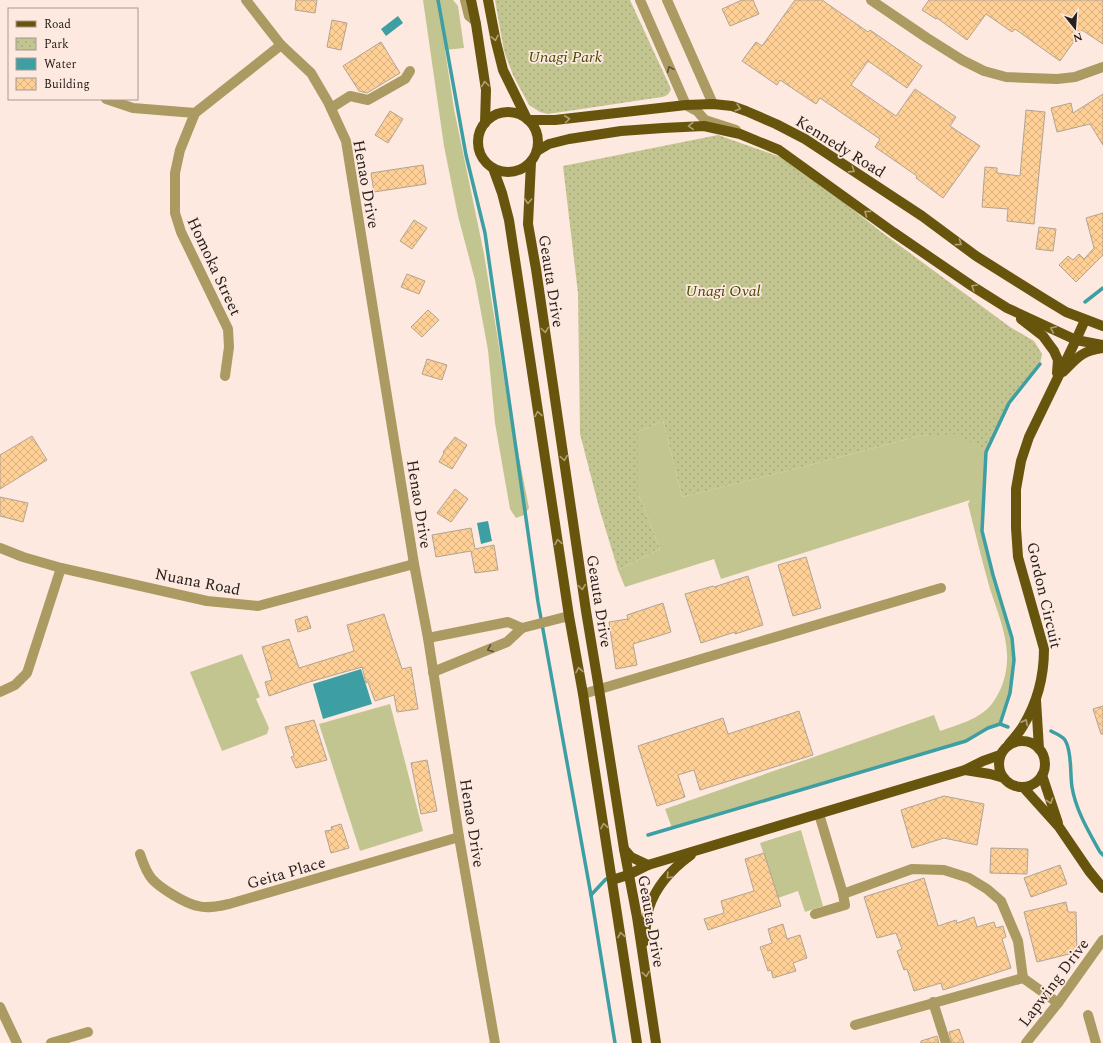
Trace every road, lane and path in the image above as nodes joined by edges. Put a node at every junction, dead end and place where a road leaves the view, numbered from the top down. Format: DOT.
graph roads {
  1 [pos="246,0"];
  2 [pos="465,0"];
  3 [pos="471,0"];
  4 [pos="488,0"];
  5 [pos="640,0"];
  6 [pos="667,0"];
  7 [pos="871,0"];
  8 [pos="476,24"];
  9 [pos="281,45"];
  10 [pos="1103,67"];
  11 [pos="410,71"];
  12 [pos="109,100"];
  13 [pos="686,104"];
  14 [pos="713,104"];
  15 [pos="331,108"];
  16 [pos="195,113"];
  17 [pos="527,119"];
  18 [pos="485,123"];
  19 [pos="740,134"];
  20 [pos="537,151"];
  21 [pos="531,162"];
  22 [pos="492,168"];
  23 [pos="1007,308"];
  24 [pos="1084,320"];
  25 [pos="1103,326"];
  26 [pos="1076,340"];
  27 [pos="1103,345"];
  28 [pos="1103,348"];
  29 [pos="225,376"];
  30 [pos="1057,378"];
  31 [pos="0,548"];
  32 [pos="414,564"];
  33 [pos="61,568"];
  34 [pos="941,588"];
  35 [pos="569,616"];
  36 [pos="522,628"];
  37 [pos="428,638"];
  38 [pos="433,672"];
  39 [pos="599,689"];
  40 [pos="0,692"];
  41 [pos="583,694"];
  42 [pos="1036,698"];
  43 [pos="1010,744"];
  44 [pos="1040,749"];
  45 [pos="1000,756"];
  46 [pos="965,770"];
  47 [pos="1042,775"];
  48 [pos="1004,778"];
  49 [pos="1023,788"];
  50 [pos="818,814"];
  51 [pos="1059,827"];
  52 [pos="460,837"];
  53 [pos="624,849"];
  54 [pos="698,850"];
  55 [pos="140,854"];
  56 [pos="648,865"];
  57 [pos="628,875"];
  58 [pos="612,880"];
  59 [pos="1103,888"];
  60 [pos="843,894"];
  61 [pos="815,914"];
  62 [pos="1103,940"];
  63 [pos="642,952"];
  64 [pos="1023,978"];
  65 [pos="933,1002"];
  66 [pos="1058,1003"];
  67 [pos="0,1007"];
  68 [pos="1088,1015"];
  69 [pos="855,1025"];
  70 [pos="88,1032"];
  71 [pos="18,1043"];
  72 [pos="51,1043"];
  73 [pos="495,1043"];
  74 [pos="637,1043"];
  75 [pos="656,1043"];
  76 [pos="946,1043"];
  77 [pos="1026,1043"];
  78 [pos="1096,1043"];
  1 -- 9 [label="street, Henao Drive"];
  2 -- 8 [label="street"];
  3 -- 8 [label="main road, Geauta Drive"];
  4 -- 17 [label="main road, one-way"];
  13 -- 5 [label="street, one-way"];
  6 -- 14 [label="street"];
  7 -- 10 [label="street"];
  18 -- 8 [label="main road, Geauta Drive, one-way"];
  9 -- 15 [label="street, Henao Drive"];
  9 -- 16 [label="street, Homoka Street"];
  11 -- 15 [label="street"];
  12 -- 16 [label="street"];
  13 -- 14 [label="main road, Kennedy Road"];
  17 -- 13 [label="main road, Kennedy Road, one-way"];
  13 -- 19 [label="street"];
  14 -- 24 [label="main road, Kennedy Road, one-way"];
  15 -- 32 [label="street, Henao Drive"];
  16 -- 29 [label="street, Homoka Street"];
  17 -- 18 [label="main road"];
  17 -- 20 [label="main road"];
  18 -- 22 [label="main road, Geauta Drive"];
  19 -- 20 [label="main road, one-way"];
  23 -- 19 [label="main road, one-way"];
  20 -- 21 [label="main road, Geauta Drive"];
  21 -- 22 [label="main road"];
  21 -- 39 [label="main road, Geauta Drive, one-way"];
  35 -- 22 [label="main road, Geauta Drive, one-way"];
  26 -- 23 [label="main road, one-way"];
  23 -- 30 [label="main road"];
  24 -- 25 [label="main road, Kennedy Road"];
  24 -- 26 [label="main road, Gordon Circuit"];
  26 -- 27 [label="main road"];
  26 -- 30 [label="main road, Gordon Circuit"];
  28 -- 30 [label="main road"];
  30 -- 42 [label="main road, Gordon Circuit"];
  31 -- 33 [label="street, Nuana Road"];
  32 -- 33 [label="street, Nuana Road"];
  32 -- 37 [label="street, Henao Drive"];
  33 -- 40 [label="street"];
  34 -- 39 [label="street"];
  35 -- 36 [label="street"];
  41 -- 35 [label="main road, Geauta Drive, one-way"];
  36 -- 37 [label="street"];
  36 -- 38 [label="street, one-way"];
  37 -- 38 [label="street, Henao Drive"];
  38 -- 52 [label="street, Henao Drive"];
  39 -- 41 [label="street"];
  39 -- 53 [label="main road, Geauta Drive"];
  58 -- 41 [label="main road, Geauta Drive, one-way"];
  43 -- 42 [label="main road, Gordon Circuit, one-way"];
  42 -- 44 [label="main road, Gordon Circuit"];
  43 -- 44 [label="main road"];
  43 -- 45 [label="main road"];
  44 -- 47 [label="main road"];
  45 -- 46 [label="main road"];
  45 -- 48 [label="main road"];
  46 -- 48 [label="main road"];
  46 -- 50 [label="main road"];
  47 -- 49 [label="main road"];
  47 -- 51 [label="main road, one-way"];
  48 -- 49 [label="main road"];
  49 -- 51 [label="main road"];
  50 -- 54 [label="main road"];
  50 -- 60 [label="street"];
  51 -- 59 [label="main road"];
  52 -- 55 [label="street, Geita Place"];
  52 -- 73 [label="street, Henao Drive"];
  53 -- 56 [label="main road"];
  53 -- 57 [label="main road, Geauta Drive"];
  54 -- 56 [label="main road"];
  54 -- 63 [label="main road, one-way"];
  56 -- 57 [label="main road"];
  57 -- 58 [label="main road"];
  57 -- 63 [label="main road, Geauta Drive"];
  74 -- 58 [label="main road, Geauta Drive, one-way"];
  60 -- 61 [label="street"];
  60 -- 64 [label="street"];
  62 -- 66 [label="street, Lapwing Drive"];
  63 -- 75 [label="main road, Geauta Drive, one-way"];
  64 -- 65 [label="street"];
  64 -- 66 [label="street"];
  65 -- 69 [label="street"];
  65 -- 76 [label="street"];
  66 -- 77 [label="street, Lapwing Drive"];
  67 -- 71 [label="street"];
  68 -- 78 [label="street"];
  70 -- 72 [label="street"];
}
